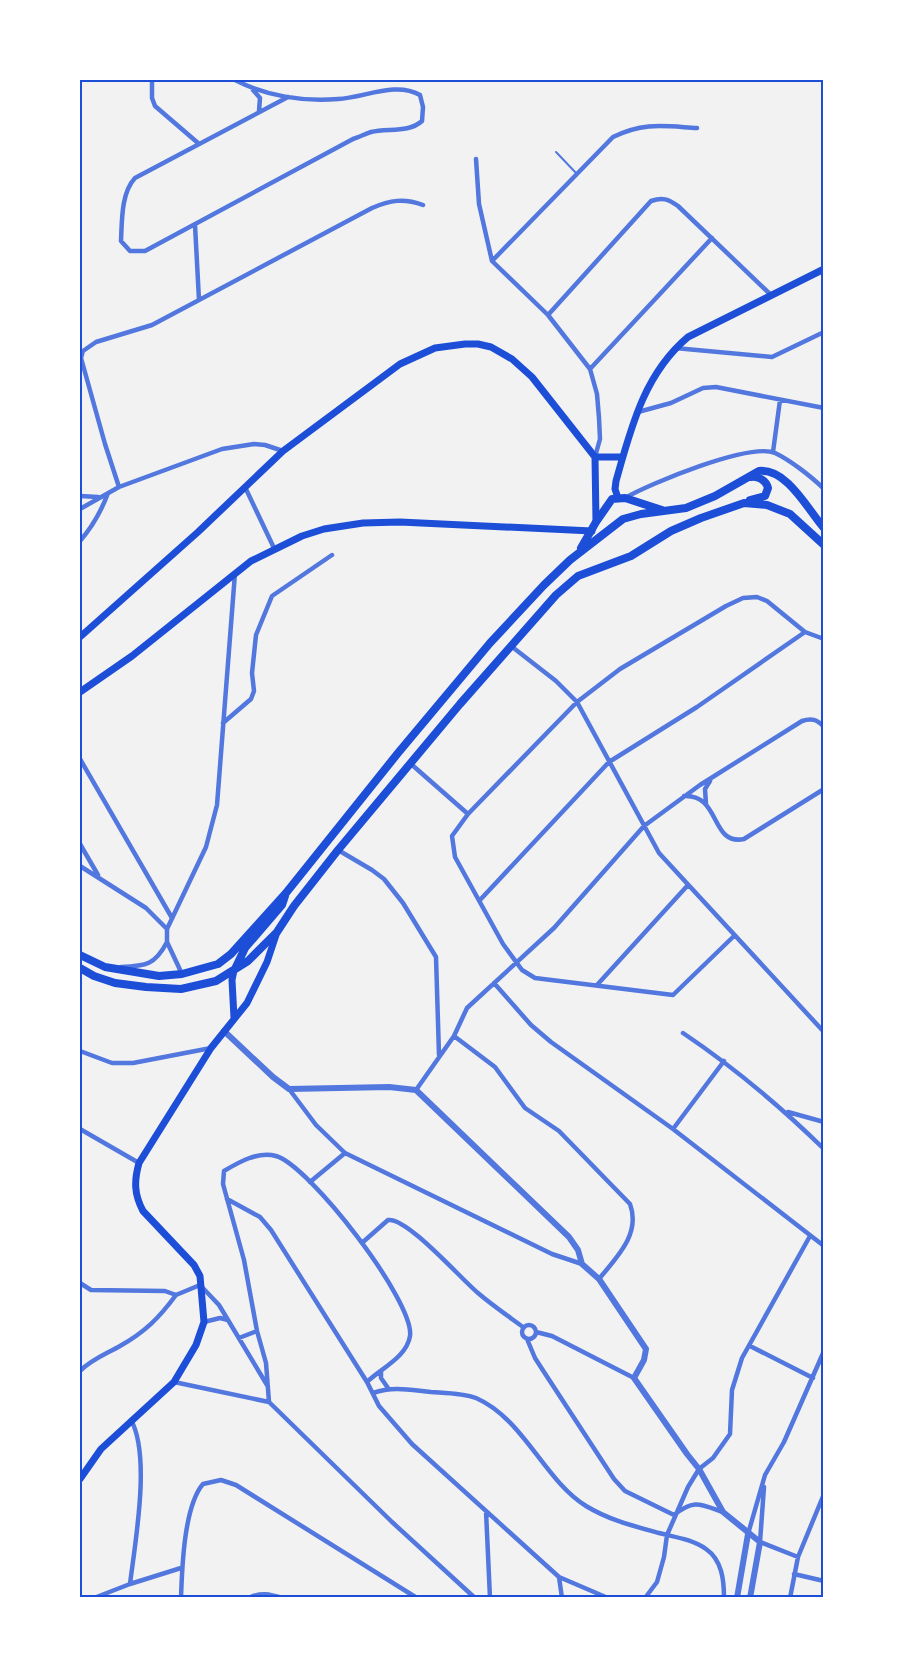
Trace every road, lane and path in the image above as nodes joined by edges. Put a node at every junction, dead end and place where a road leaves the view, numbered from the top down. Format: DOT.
graph roads {
  1 [pos="152,80"];
  2 [pos="235,80"];
  3 [pos="251,88"];
  4 [pos="288,97"];
  5 [pos="259,111"];
  6 [pos="697,128"];
  7 [pos="198,143"];
  8 [pos="556,152"];
  9 [pos="476,159"];
  10 [pos="577,174"];
  11 [pos="423,205"];
  12 [pos="195,225"];
  13 [pos="712,238"];
  14 [pos="492,261"];
  15 [pos="824,269"];
  16 [pos="771,295"];
  17 [pos="199,300"];
  18 [pos="548,315"];
  19 [pos="824,332"];
  20 [pos="675,348"];
  21 [pos="590,369"];
  22 [pos="780,400"];
  23 [pos="824,408"];
  24 [pos="636,412"];
  25 [pos="283,451"];
  26 [pos="773,452"];
  27 [pos="595,457"];
  28 [pos="622,457"];
  29 [pos="743,479"];
  30 [pos="119,487"];
  31 [pos="245,487"];
  32 [pos="824,489"];
  33 [pos="108,493"];
  34 [pos="80,496"];
  35 [pos="98,497"];
  36 [pos="621,498"];
  37 [pos="744,502"];
  38 [pos="80,509"];
  39 [pos="667,512"];
  40 [pos="596,522"];
  41 [pos="824,528"];
  42 [pos="592,531"];
  43 [pos="80,541"];
  44 [pos="824,545"];
  45 [pos="274,548"];
  46 [pos="578,554"];
  47 [pos="332,555"];
  48 [pos="235,573"];
  49 [pos="805,632"];
  50 [pos="80,637"];
  51 [pos="824,639"];
  52 [pos="511,646"];
  53 [pos="80,692"];
  54 [pos="576,702"];
  55 [pos="223,723"];
  56 [pos="824,727"];
  57 [pos="80,759"];
  58 [pos="609,762"];
  59 [pos="411,764"];
  60 [pos="712,778"];
  61 [pos="824,789"];
  62 [pos="684,796"];
  63 [pos="706,804"];
  64 [pos="468,814"];
  65 [pos="644,826"];
  66 [pos="80,844"];
  67 [pos="338,850"];
  68 [pos="80,866"];
  69 [pos="100,877"];
  70 [pos="688,885"];
  71 [pos="286,893"];
  72 [pos="480,900"];
  73 [pos="172,918"];
  74 [pos="167,929"];
  75 [pos="277,932"];
  76 [pos="734,936"];
  77 [pos="167,942"];
  78 [pos="80,955"];
  79 [pos="516,963"];
  80 [pos="105,967"];
  81 [pos="80,968"];
  82 [pos="234,970"];
  83 [pos="182,974"];
  84 [pos="494,983"];
  85 [pos="597,985"];
  86 [pos="233,1019"];
  87 [pos="224,1031"];
  88 [pos="824,1032"];
  89 [pos="683,1033"];
  90 [pos="454,1036"];
  91 [pos="211,1048"];
  92 [pos="80,1051"];
  93 [pos="439,1055"];
  94 [pos="724,1061"];
  95 [pos="289,1089"];
  96 [pos="416,1090"];
  97 [pos="785,1112"];
  98 [pos="824,1122"];
  99 [pos="80,1129"];
  100 [pos="673,1129"];
  101 [pos="824,1149"];
  102 [pos="345,1153"];
  103 [pos="139,1163"];
  104 [pos="310,1182"];
  105 [pos="227,1199"];
  106 [pos="810,1236"];
  107 [pos="363,1242"];
  108 [pos="824,1246"];
  109 [pos="582,1264"];
  110 [pos="599,1279"];
  111 [pos="80,1283"];
  112 [pos="200,1285"];
  113 [pos="176,1295"];
  114 [pos="228,1320"];
  115 [pos="204,1322"];
  116 [pos="523,1327"];
  117 [pos="257,1331"];
  118 [pos="536,1332"];
  119 [pos="239,1338"];
  120 [pos="527,1339"];
  121 [pos="750,1346"];
  122 [pos="824,1351"];
  123 [pos="80,1371"];
  124 [pos="381,1372"];
  125 [pos="634,1378"];
  126 [pos="813,1378"];
  127 [pos="174,1382"];
  128 [pos="367,1382"];
  129 [pos="268,1387"];
  130 [pos="388,1388"];
  131 [pos="373,1394"];
  132 [pos="269,1402"];
  133 [pos="131,1420"];
  134 [pos="699,1469"];
  135 [pos="765,1475"];
  136 [pos="80,1479"];
  137 [pos="824,1494"];
  138 [pos="486,1511"];
  139 [pos="723,1512"];
  140 [pos="674,1515"];
  141 [pos="748,1534"];
  142 [pos="667,1535"];
  143 [pos="760,1542"];
  144 [pos="798,1557"];
  145 [pos="181,1568"];
  146 [pos="794,1574"];
  147 [pos="559,1577"];
  148 [pos="824,1581"];
  149 [pos="130,1584"];
  150 [pos="94,1598"];
  151 [pos="181,1598"];
  152 [pos="249,1598"];
  153 [pos="282,1598"];
  154 [pos="417,1598"];
  155 [pos="475,1598"];
  156 [pos="490,1598"];
  157 [pos="562,1598"];
  158 [pos="608,1598"];
  159 [pos="645,1598"];
  160 [pos="724,1598"];
  161 [pos="737,1598"];
  162 [pos="750,1598"];
  163 [pos="790,1598"];
  1 -- 7 [label="street"];
  2 -- 3 [label="street"];
  3 -- 4 [label="street"];
  3 -- 5 [label="street"];
  4 -- 5 [label="street"];
  4 -- 12 [label="street"];
  5 -- 7 [label="street"];
  6 -- 10 [label="street"];
  7 -- 12 [label="street"];
  8 -- 10 [label="lane"];
  9 -- 14 [label="street"];
  10 -- 14 [label="street"];
  11 -- 17 [label="street"];
  12 -- 17 [label="street"];
  13 -- 16 [label="street"];
  13 -- 18 [label="street"];
  13 -- 21 [label="street"];
  14 -- 18 [label="street"];
  15 -- 16 [label="main road"];
  16 -- 20 [label="main road"];
  17 -- 30 [label="street"];
  18 -- 21 [label="street"];
  19 -- 20 [label="street"];
  20 -- 24 [label="main road"];
  21 -- 27 [label="street"];
  22 -- 23 [label="street"];
  22 -- 24 [label="street"];
  22 -- 26 [label="street"];
  24 -- 28 [label="main road"];
  25 -- 27 [label="main road"];
  25 -- 30 [label="street"];
  25 -- 31 [label="main road"];
  26 -- 32 [label="street"];
  26 -- 36 [label="street"];
  27 -- 28 [label="main road"];
  27 -- 40 [label="main road"];
  28 -- 36 [label="main road"];
  29 -- 37 [label="main road"];
  29 -- 39 [label="main road"];
  29 -- 41 [label="main road"];
  30 -- 33 [label="street"];
  31 -- 45 [label="street"];
  31 -- 50 [label="main road"];
  33 -- 35 [label="street"];
  33 -- 43 [label="street"];
  34 -- 35 [label="street"];
  35 -- 38 [label="street"];
  36 -- 39 [label="main road"];
  36 -- 40 [label="main road"];
  37 -- 44 [label="main road"];
  37 -- 52 [label="main road"];
  39 -- 46 [label="main road"];
  40 -- 42 [label="main road"];
  42 -- 45 [label="main road"];
  42 -- 46 [label="main road"];
  45 -- 48 [label="main road"];
  46 -- 71 [label="main road"];
  47 -- 55 [label="street"];
  48 -- 53 [label="main road"];
  48 -- 55 [label="street"];
  49 -- 51 [label="street"];
  49 -- 54 [label="street"];
  49 -- 58 [label="street"];
  52 -- 54 [label="street"];
  52 -- 59 [label="main road"];
  54 -- 58 [label="street"];
  54 -- 64 [label="street"];
  55 -- 73 [label="street"];
  56 -- 60 [label="street"];
  57 -- 73 [label="street"];
  58 -- 65 [label="street"];
  58 -- 72 [label="street"];
  59 -- 64 [label="street"];
  59 -- 67 [label="main road"];
  60 -- 62 [label="street"];
  60 -- 63 [label="street"];
  61 -- 63 [label="street"];
  62 -- 63 [label="street"];
  62 -- 65 [label="street"];
  64 -- 72 [label="street"];
  65 -- 70 [label="street"];
  65 -- 79 [label="street"];
  66 -- 69 [label="street"];
  67 -- 75 [label="main road"];
  67 -- 93 [label="street"];
  68 -- 69 [label="street"];
  69 -- 74 [label="street"];
  70 -- 76 [label="street"];
  70 -- 85 [label="street"];
  71 -- 82 [label="main road"];
  71 -- 83 [label="main road"];
  72 -- 79 [label="street"];
  73 -- 74 [label="street"];
  74 -- 77 [label="street"];
  75 -- 82 [label="main road"];
  75 -- 86 [label="main road"];
  76 -- 85 [label="street"];
  76 -- 88 [label="street"];
  77 -- 80 [label="street"];
  77 -- 83 [label="street"];
  78 -- 80 [label="main road"];
  79 -- 84 [label="street"];
  79 -- 85 [label="street"];
  80 -- 83 [label="main road"];
  81 -- 82 [label="main road"];
  82 -- 86 [label="main road"];
  84 -- 90 [label="street"];
  84 -- 100 [label="street"];
  86 -- 87 [label="main road"];
  87 -- 91 [label="main road"];
  87 -- 95 [label="street"];
  89 -- 94 [label="street"];
  90 -- 93 [label="street"];
  90 -- 110 [label="street"];
  91 -- 92 [label="street"];
  91 -- 103 [label="main road"];
  93 -- 96 [label="street"];
  94 -- 97 [label="street"];
  94 -- 100 [label="street"];
  95 -- 96 [label="street"];
  95 -- 102 [label="street"];
  96 -- 109 [label="street"];
  97 -- 98 [label="street"];
  97 -- 101 [label="street"];
  99 -- 103 [label="street"];
  100 -- 106 [label="street"];
  102 -- 104 [label="street"];
  102 -- 109 [label="street"];
  103 -- 112 [label="main road"];
  104 -- 105 [label="street"];
  104 -- 107 [label="street"];
  105 -- 117 [label="street"];
  105 -- 128 [label="street"];
  106 -- 108 [label="street"];
  106 -- 121 [label="street"];
  107 -- 116 [label="street"];
  107 -- 124 [label="street"];
  109 -- 110 [label="street"];
  110 -- 125 [label="street"];
  111 -- 113 [label="street"];
  112 -- 113 [label="street"];
  112 -- 114 [label="street"];
  112 -- 115 [label="main road"];
  113 -- 123 [label="street"];
  114 -- 115 [label="street"];
  114 -- 119 [label="street"];
  115 -- 127 [label="main road"];
  116 -- 118 [label="street"];
  116 -- 120 [label="street"];
  117 -- 119 [label="street"];
  117 -- 129 [label="street"];
  118 -- 120 [label="street"];
  118 -- 125 [label="street"];
  119 -- 129 [label="street"];
  120 -- 140 [label="street"];
  121 -- 126 [label="street"];
  121 -- 134 [label="street"];
  122 -- 126 [label="street"];
  124 -- 128 [label="street"];
  124 -- 130 [label="street"];
  125 -- 134 [label="street"];
  126 -- 135 [label="street"];
  127 -- 132 [label="street"];
  127 -- 133 [label="main road"];
  128 -- 131 [label="street"];
  129 -- 132 [label="street"];
  130 -- 131 [label="street"];
  130 -- 142 [label="street"];
  131 -- 138 [label="street"];
  132 -- 155 [label="street"];
  133 -- 136 [label="main road"];
  133 -- 149 [label="street"];
  134 -- 139 [label="street"];
  134 -- 140 [label="street"];
  135 -- 141 [label="street"];
  135 -- 143 [label="street"];
  137 -- 144 [label="street"];
  138 -- 147 [label="street"];
  138 -- 156 [label="street"];
  139 -- 140 [label="street"];
  139 -- 141 [label="street"];
  140 -- 142 [label="street"];
  141 -- 143 [label="street"];
  141 -- 161 [label="street"];
  142 -- 159 [label="street"];
  142 -- 160 [label="street"];
  143 -- 144 [label="street"];
  143 -- 162 [label="street"];
  144 -- 146 [label="street"];
  145 -- 149 [label="street"];
  145 -- 151 [label="street"];
  145 -- 154 [label="street"];
  146 -- 148 [label="street"];
  146 -- 163 [label="street"];
  147 -- 157 [label="street"];
  147 -- 158 [label="street"];
  149 -- 150 [label="street"];
  152 -- 153 [label="street"];
}
